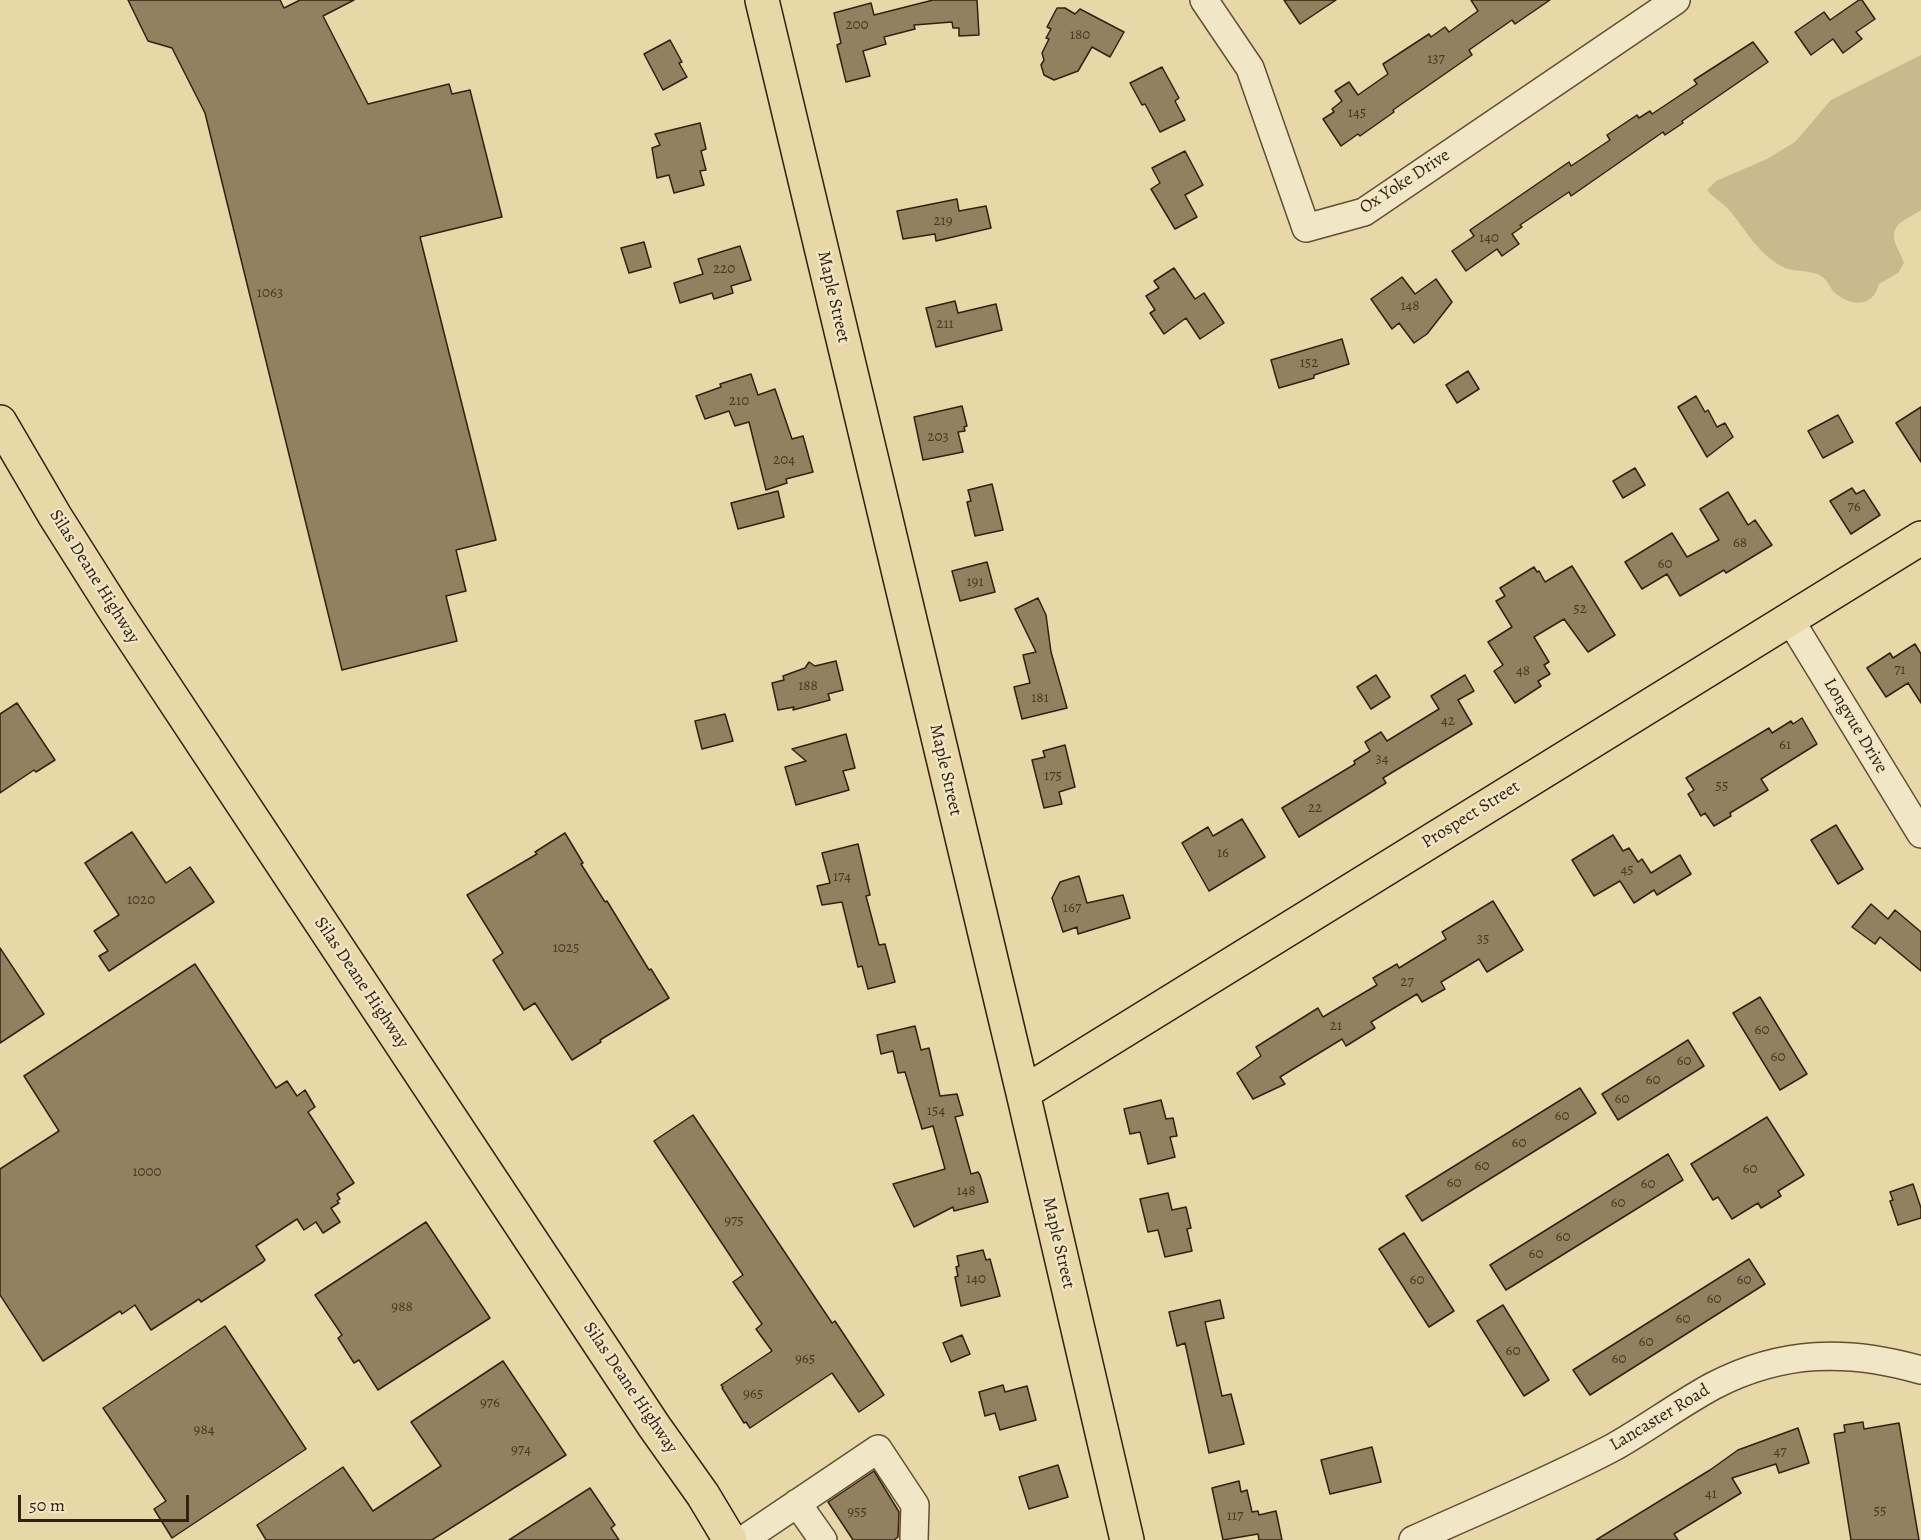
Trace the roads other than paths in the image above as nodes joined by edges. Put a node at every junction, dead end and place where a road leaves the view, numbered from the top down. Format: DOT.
graph roads {
  1 [pos="762,0"];
  2 [pos="1204,0"];
  3 [pos="1676,0"];
  4 [pos="0,422"];
  5 [pos="1921,538"];
  6 [pos="1789,618"];
  7 [pos="1921,834"];
  8 [pos="1023,1093"];
  9 [pos="1921,1370"];
  10 [pos="797,1503"];
  11 [pos="730,1540"];
  12 [pos="743,1540"];
  13 [pos="823,1540"];
  14 [pos="914,1540"];
  15 [pos="1127,1540"];
  16 [pos="1413,1540"];
  1 -- 8 [label="main road, Maple Street"];
  2 -- 3 [label="street, Ox Yoke Drive"];
  4 -- 11 [label="main road, Silas Deane Highway"];
  5 -- 6 [label="main road, Prospect Street"];
  6 -- 7 [label="street, Longvue Drive"];
  6 -- 8 [label="main road, Prospect Street"];
  8 -- 15 [label="main road, Maple Street"];
  9 -- 16 [label="street, Lancaster Road"];
  10 -- 12 [label="street"];
  10 -- 13 [label="street"];
  10 -- 14 [label="street"];
}
